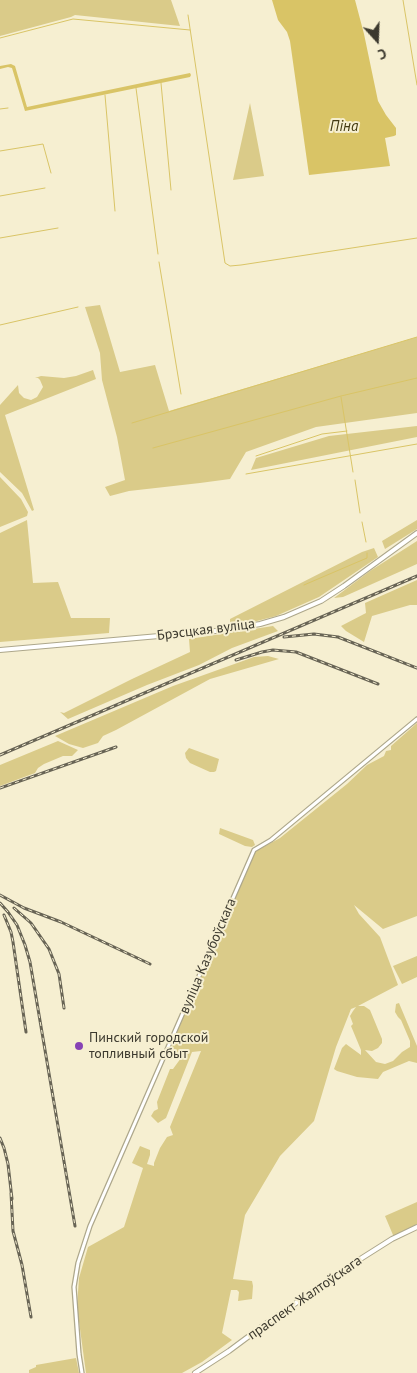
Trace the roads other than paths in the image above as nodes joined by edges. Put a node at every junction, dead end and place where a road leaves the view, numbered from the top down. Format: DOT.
graph roads {
  1 [pos="417,533"];
  2 [pos="0,650"];
  3 [pos="417,719"];
  4 [pos="417,1227"];
  5 [pos="82,1373"];
  6 [pos="195,1373"];
  1 -- 2 [label="main road, Брэсцкая вуліца"];
  3 -- 5 [label="street, вуліца Казубоўскага"];
  4 -- 6 [label="main road, праспект Жалтоўскага"];
}
